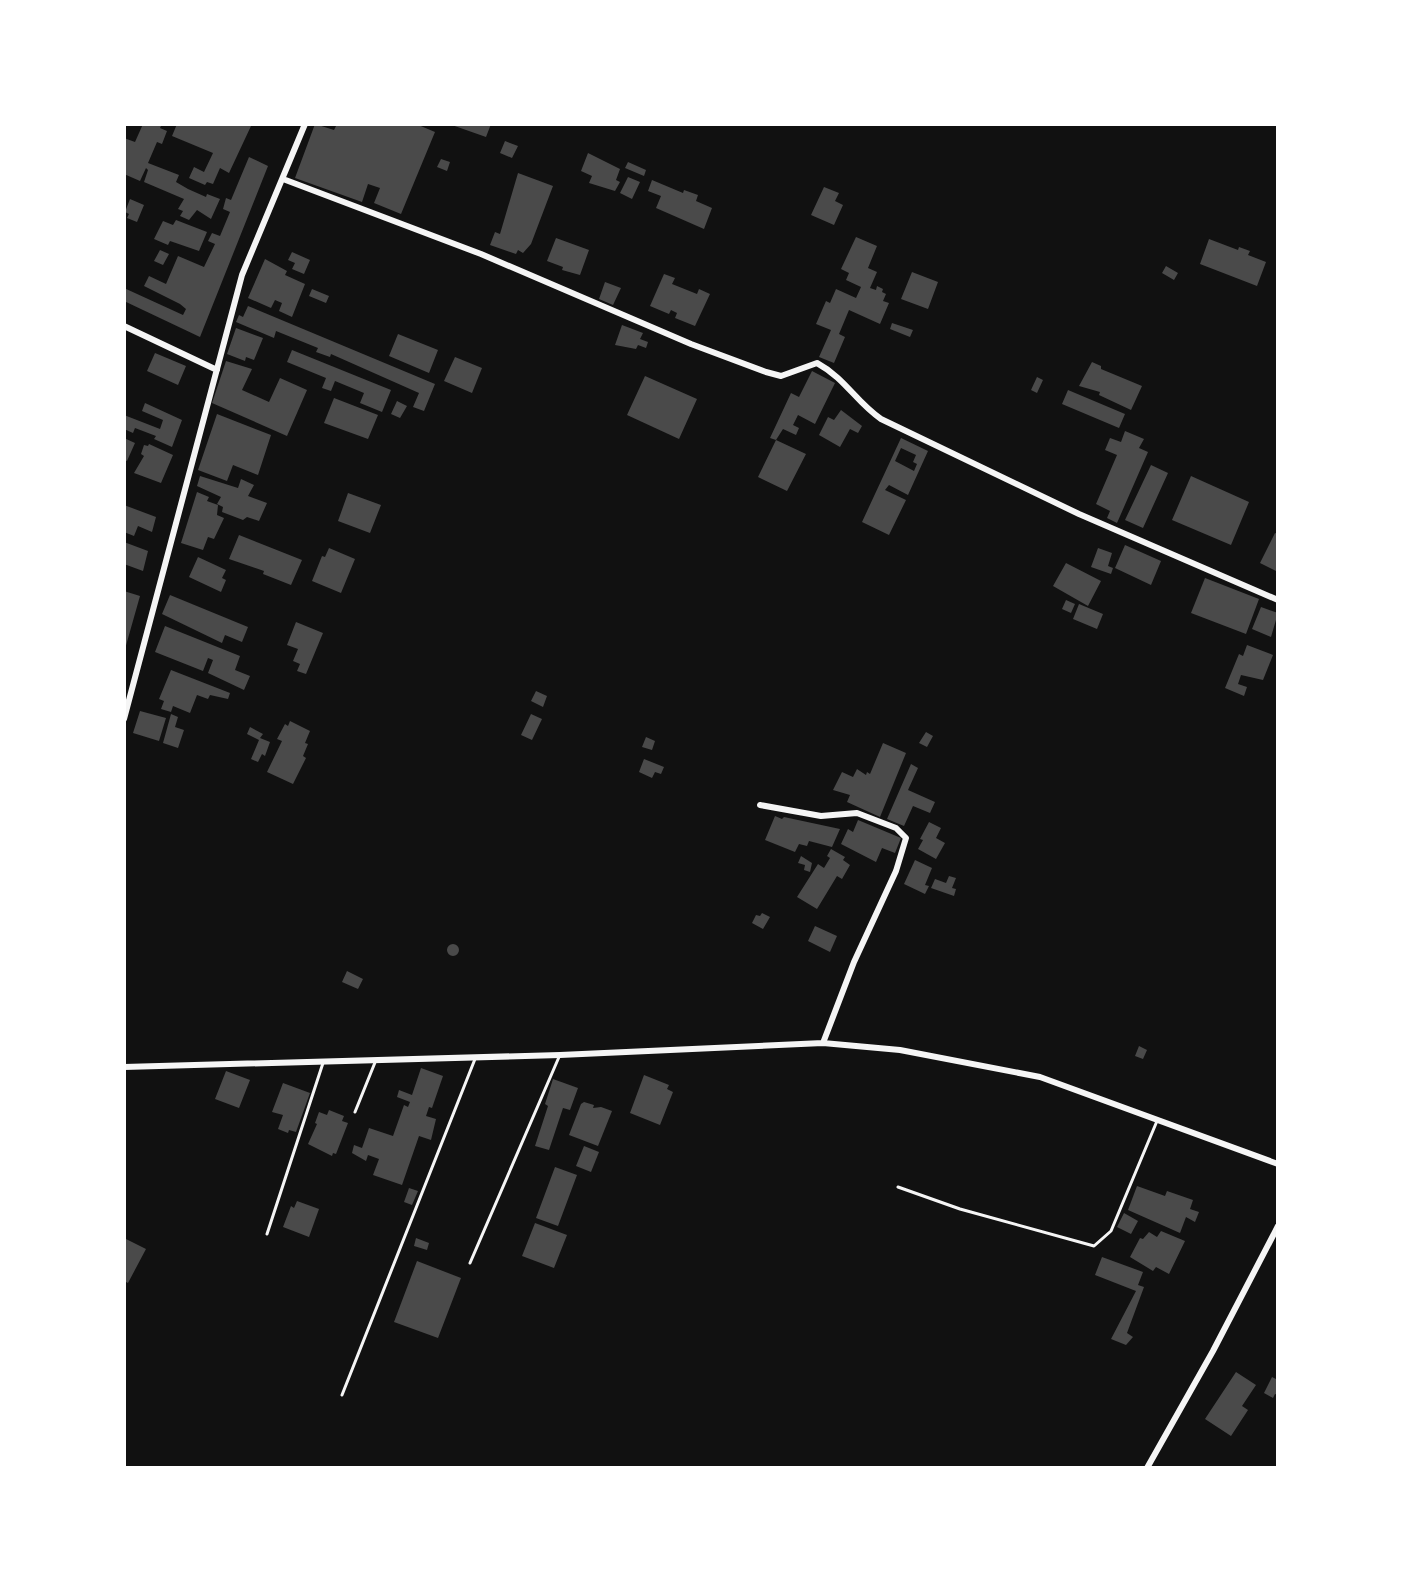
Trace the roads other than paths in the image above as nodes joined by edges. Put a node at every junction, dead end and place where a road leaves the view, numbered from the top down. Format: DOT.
graph roads {
  1 [pos="305,124"];
  2 [pos="284,179"];
  3 [pos="124,326"];
  4 [pos="217,370"];
  5 [pos="1278,600"];
  6 [pos="124,719"];
  7 [pos="760,805"];
  8 [pos="823,1043"];
  9 [pos="560,1055"];
  10 [pos="476,1058"];
  11 [pos="376,1060"];
  12 [pos="323,1062"];
  13 [pos="124,1067"];
  14 [pos="355,1112"];
  15 [pos="1158,1119"];
  16 [pos="1278,1164"];
  17 [pos="898,1187"];
  18 [pos="1278,1226"];
  19 [pos="267,1234"];
  20 [pos="470,1263"];
  21 [pos="342,1395"];
  22 [pos="1147,1467"];
  1 -- 2 [label="street"];
  2 -- 4 [label="street"];
  2 -- 5 [label="street"];
  3 -- 4 [label="street"];
  4 -- 6 [label="street"];
  7 -- 8 [label="street"];
  8 -- 9 [label="street"];
  8 -- 15 [label="street"];
  9 -- 10 [label="street"];
  9 -- 20 [label="lane"];
  10 -- 11 [label="street"];
  10 -- 21 [label="lane"];
  11 -- 12 [label="street"];
  11 -- 14 [label="lane"];
  12 -- 13 [label="street"];
  12 -- 19 [label="lane"];
  15 -- 16 [label="street"];
  15 -- 17 [label="lane"];
  18 -- 22 [label="street"];
}
